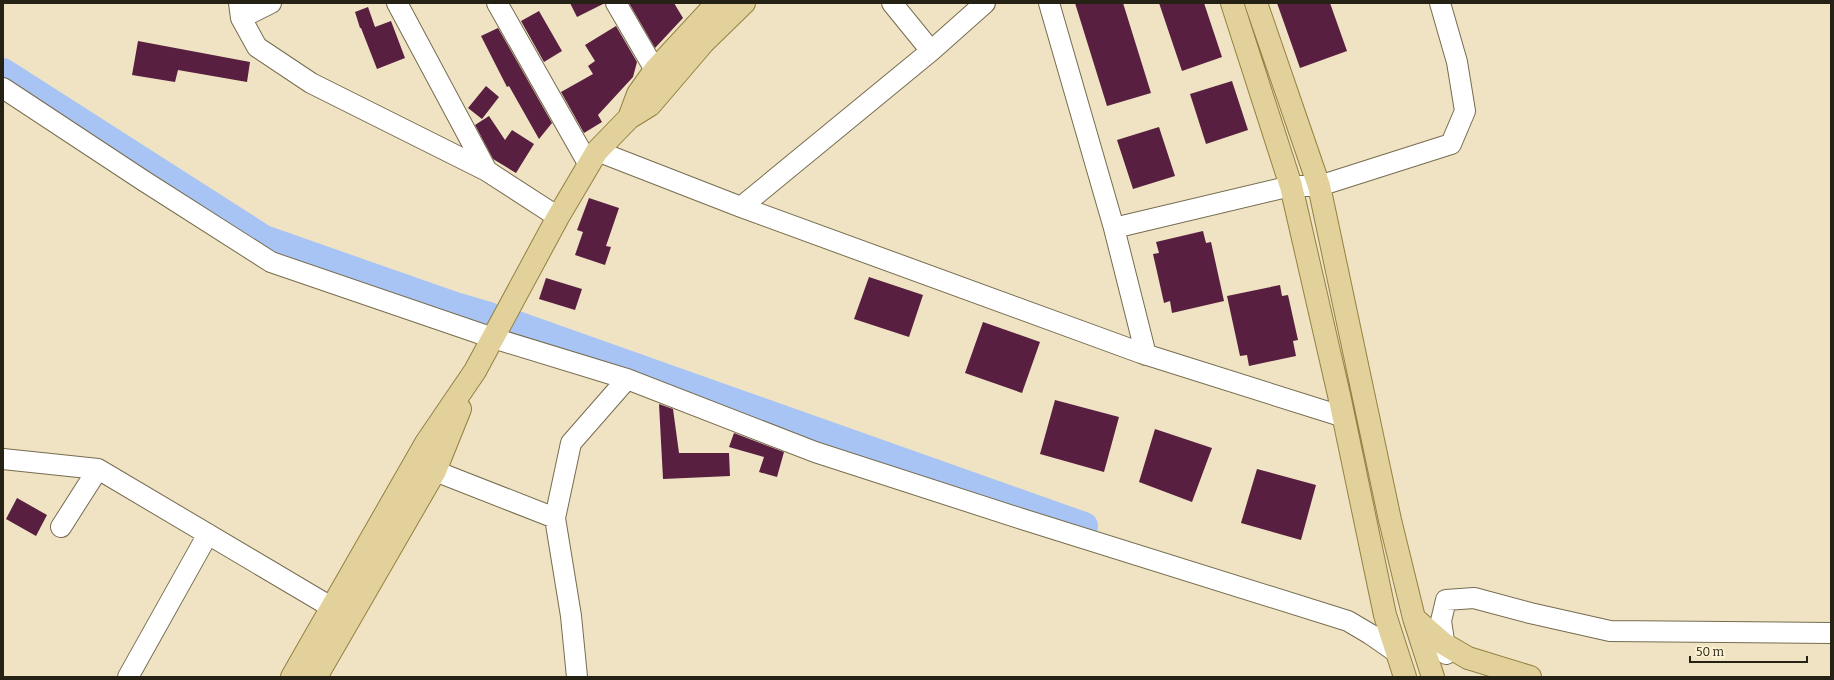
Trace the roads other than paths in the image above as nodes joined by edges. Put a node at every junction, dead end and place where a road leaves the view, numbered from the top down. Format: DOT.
graph roads {
  1 [pos="271,3"];
  2 [pos="397,3"];
  3 [pos="497,3"];
  4 [pos="616,3"];
  5 [pos="717,3"];
  6 [pos="744,3"];
  7 [pos="892,3"];
  8 [pos="985,3"];
  9 [pos="1049,3"];
  10 [pos="1232,3"];
  11 [pos="1256,3"];
  12 [pos="1440,3"];
  13 [pos="240,11"];
  14 [pos="931,51"];
  15 [pos="655,70"];
  16 [pos="3,88"];
  17 [pos="628,118"];
  18 [pos="593,158"];
  19 [pos="487,171"];
  20 [pos="1291,186"];
  21 [pos="1318,186"];
  22 [pos="741,207"];
  23 [pos="558,217"];
  24 [pos="1114,228"];
  25 [pos="493,338"];
  26 [pos="1146,355"];
  27 [pos="475,371"];
  28 [pos="627,379"];
  29 [pos="1344,417"];
  30 [pos="3,460"];
  31 [pos="98,469"];
  32 [pos="435,471"];
  33 [pos="555,518"];
  34 [pos="61,527"];
  35 [pos="208,534"];
  36 [pos="330,607"];
  37 [pos="1385,615"];
  38 [pos="1414,618"];
  39 [pos="1348,621"];
  40 [pos="1831,633"];
  41 [pos="1396,652"];
  42 [pos="1439,652"];
  43 [pos="128,677"];
  44 [pos="292,677"];
  45 [pos="316,677"];
  46 [pos="577,677"];
  47 [pos="1405,677"];
  48 [pos="1433,677"];
  49 [pos="1530,677"];
  1 -- 13 [label="street"];
  2 -- 19 [label="street"];
  3 -- 18 [label="street"];
  4 -- 15 [label="street"];
  5 -- 15 [label="main road"];
  6 -- 17 [label="main road"];
  7 -- 14 [label="street"];
  8 -- 14 [label="street"];
  9 -- 24 [label="street"];
  10 -- 20 [label="main road"];
  11 -- 21 [label="main road"];
  12 -- 21 [label="street"];
  13 -- 19 [label="street"];
  14 -- 22 [label="street"];
  15 -- 17 [label="main road"];
  16 -- 25 [label="street"];
  17 -- 18 [label="main road"];
  18 -- 22 [label="street"];
  18 -- 23 [label="main road"];
  19 -- 23 [label="street"];
  20 -- 21 [label="street"];
  20 -- 24 [label="street"];
  20 -- 29 [label="main road"];
  21 -- 38 [label="main road"];
  22 -- 26 [label="street"];
  23 -- 25 [label="main road"];
  24 -- 26 [label="street"];
  25 -- 27 [label="main road"];
  25 -- 28 [label="street"];
  26 -- 29 [label="street"];
  27 -- 32 [label="main road"];
  27 -- 36 [label="main road"];
  28 -- 33 [label="street"];
  28 -- 39 [label="street"];
  29 -- 37 [label="main road"];
  30 -- 31 [label="street"];
  31 -- 34 [label="street"];
  31 -- 35 [label="street"];
  32 -- 33 [label="street"];
  32 -- 45 [label="main road"];
  33 -- 46 [label="street"];
  35 -- 36 [label="street"];
  35 -- 43 [label="street"];
  36 -- 44 [label="main road"];
  37 -- 38 [label="main road"];
  37 -- 39 [label="street"];
  37 -- 41 [label="main road"];
  38 -- 42 [label="main road"];
  39 -- 41 [label="street"];
  40 -- 42 [label="street"];
  41 -- 42 [label="main road"];
  41 -- 47 [label="main road"];
  42 -- 48 [label="main road"];
  42 -- 49 [label="main road"];
}
